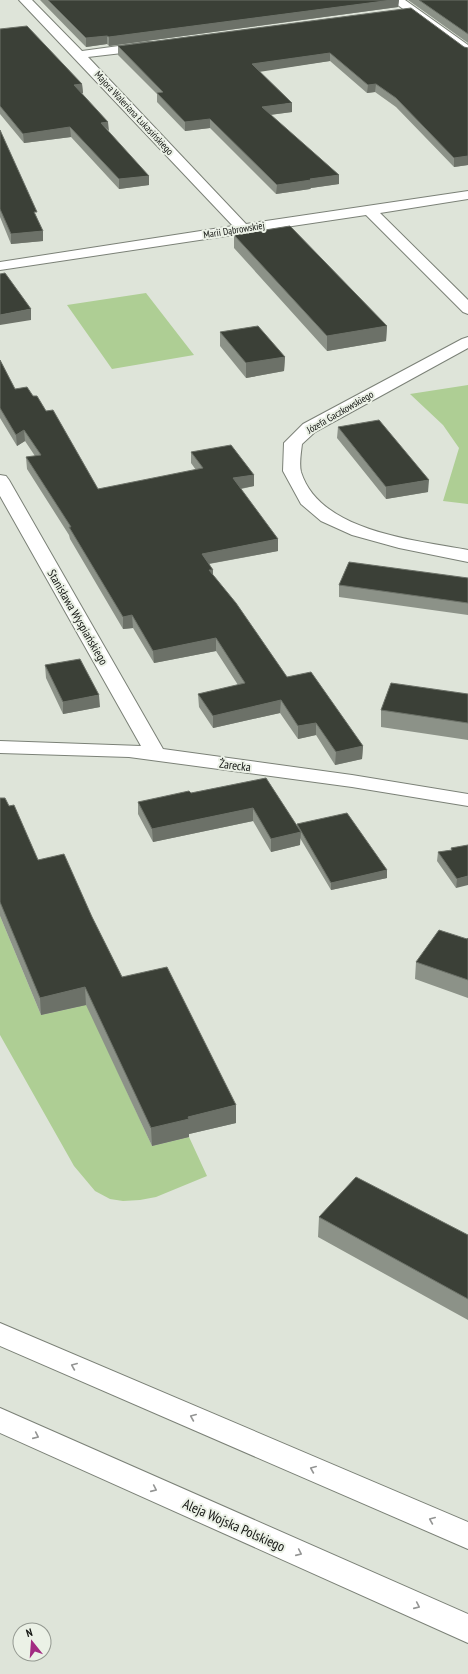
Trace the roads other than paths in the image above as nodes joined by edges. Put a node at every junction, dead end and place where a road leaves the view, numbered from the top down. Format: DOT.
graph roads {
  1 [pos="25,0"];
  2 [pos="396,0"];
  3 [pos="412,11"];
  4 [pos="396,13"];
  5 [pos="158,44"];
  6 [pos="468,51"];
  7 [pos="79,55"];
  8 [pos="468,195"];
  9 [pos="369,210"];
  10 [pos="242,228"];
  11 [pos="0,266"];
  12 [pos="468,309"];
  13 [pos="468,342"];
  14 [pos="0,480"];
  15 [pos="468,556"];
  16 [pos="0,747"];
  17 [pos="156,755"];
  18 [pos="468,800"];
  19 [pos="0,1334"];
  20 [pos="0,1420"];
  21 [pos="468,1536"];
  22 [pos="468,1629"];
  1 -- 7 [label="street, Majora Waleriana Łukasińskiego"];
  2 -- 3 [label="street"];
  3 -- 4 [label="street"];
  3 -- 6 [label="street"];
  5 -- 7 [label="street"];
  7 -- 10 [label="street, Majora Waleriana Łukasińskiego"];
  8 -- 9 [label="street, Marii Dąbrowskiej"];
  9 -- 10 [label="street, Marii Dąbrowskiej"];
  9 -- 12 [label="street"];
  10 -- 11 [label="street, Marii Dąbrowskiej"];
  13 -- 15 [label="street, Józefa Gaczkowskiego"];
  14 -- 17 [label="street, Stanisława Wyspiańskiego"];
  16 -- 17 [label="street, Żarecka"];
  17 -- 18 [label="street, Żarecka"];
  21 -- 19 [label="street, one-way"];
  20 -- 22 [label="street, Aleja Wojska Polskiego, one-way"];
}
